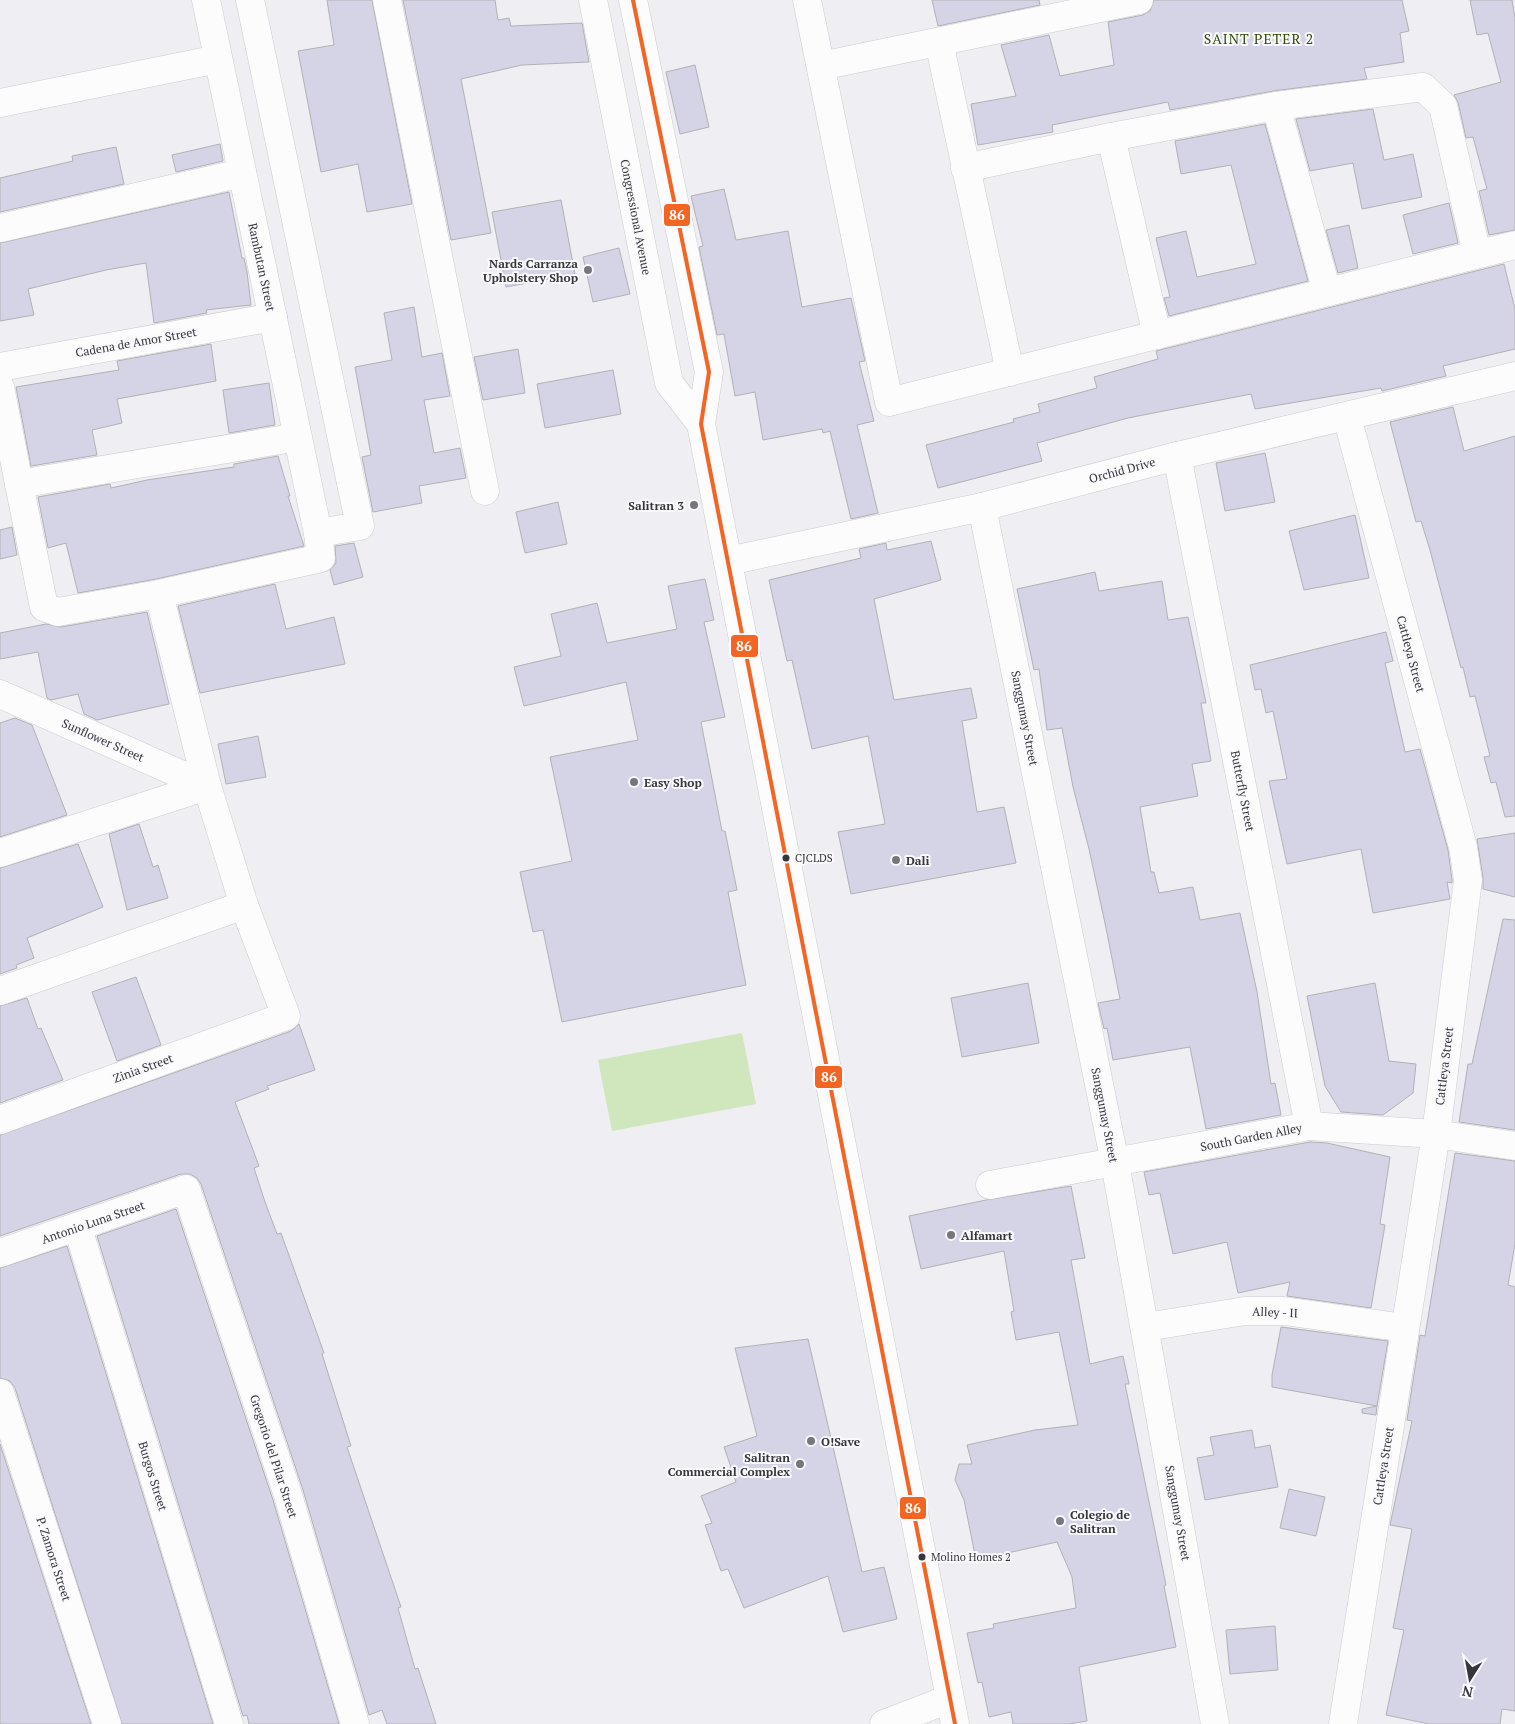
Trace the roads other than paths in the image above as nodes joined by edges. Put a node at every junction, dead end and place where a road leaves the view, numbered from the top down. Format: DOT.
graph roads {
  1 [pos="206,0"];
  2 [pos="250,0"];
  3 [pos="387,0"];
  4 [pos="593,0"];
  5 [pos="633,0"];
  6 [pos="807,0"];
  7 [pos="1140,0"];
  8 [pos="938,42"];
  9 [pos="218,59"];
  10 [pos="821,66"];
  11 [pos="0,103"];
  12 [pos="1276,106"];
  13 [pos="1111,137"];
  14 [pos="965,168"];
  15 [pos="242,173"];
  16 [pos="0,228"];
  17 [pos="1515,244"];
  18 [pos="1477,254"];
  19 [pos="1327,292"];
  20 [pos="273,317"];
  21 [pos="1157,335"];
  22 [pos="0,367"];
  23 [pos="1010,372"];
  24 [pos="1515,376"];
  25 [pos="0,387"];
  26 [pos="1347,417"];
  27 [pos="700,424"];
  28 [pos="298,437"];
  29 [pos="1177,456"];
  30 [pos="19,484"];
  31 [pos="485,491"];
  32 [pos="982,508"];
  33 [pos="318,533"];
  34 [pos="728,561"];
  35 [pos="159,594"];
  36 [pos="0,694"];
  37 [pos="207,786"];
  38 [pos="0,853"];
  39 [pos="244,905"];
  40 [pos="0,991"];
  41 [pos="0,1120"];
  42 [pos="1309,1126"];
  43 [pos="1436,1134"];
  44 [pos="1515,1146"];
  45 [pos="1115,1163"];
  46 [pos="990,1185"];
  47 [pos="186,1189"];
  48 [pos="78,1228"];
  49 [pos="0,1253"];
  50 [pos="1146,1327"];
  51 [pos="1405,1328"];
  52 [pos="0,1394"];
  53 [pos="952,1711"];
  54 [pos="107,1724"];
  55 [pos="229,1724"];
  56 [pos="355,1724"];
  57 [pos="884,1724"];
  58 [pos="1215,1724"];
  59 [pos="1343,1724"];
  1 -- 9 [label="street, Rambutan Street"];
  2 -- 33 [label="street"];
  3 -- 31 [label="street"];
  4 -- 27 [label="street, Congressional Avenue"];
  5 -- 27 [label="street, Congressional Avenue"];
  6 -- 10 [label="street"];
  7 -- 8 [label="street"];
  8 -- 10 [label="street"];
  8 -- 14 [label="street"];
  9 -- 11 [label="street"];
  9 -- 15 [label="street, Rambutan Street"];
  10 -- 23 [label="street"];
  12 -- 13 [label="street"];
  12 -- 18 [label="street"];
  12 -- 19 [label="street"];
  13 -- 14 [label="street"];
  13 -- 21 [label="street"];
  14 -- 23 [label="street"];
  15 -- 16 [label="street"];
  15 -- 20 [label="street, Rambutan Street"];
  17 -- 18 [label="street"];
  18 -- 19 [label="street"];
  19 -- 21 [label="street"];
  20 -- 22 [label="street, Cadena de Amor Street"];
  20 -- 28 [label="street, Rambutan Street"];
  21 -- 23 [label="street"];
  24 -- 26 [label="street, Orchid Drive"];
  25 -- 30 [label="street"];
  26 -- 29 [label="street, Orchid Drive"];
  26 -- 43 [label="street, Cattleya Street"];
  27 -- 34 [label="street, Congressional Avenue"];
  28 -- 30 [label="street"];
  28 -- 33 [label="street, Rambutan Street"];
  29 -- 32 [label="street, Orchid Drive"];
  29 -- 42 [label="street, Butterfly Street"];
  30 -- 35 [label="street"];
  32 -- 34 [label="street, Orchid Drive"];
  32 -- 45 [label="street, Sanggumay Street"];
  33 -- 35 [label="street, Rambutan Street"];
  34 -- 53 [label="street, Congressional Avenue"];
  35 -- 37 [label="street"];
  36 -- 37 [label="street, Sunflower Street"];
  37 -- 38 [label="street"];
  37 -- 39 [label="street"];
  39 -- 40 [label="street"];
  39 -- 41 [label="street, Zinia Street"];
  42 -- 43 [label="street, South Garden Alley"];
  42 -- 45 [label="street, South Garden Alley"];
  43 -- 44 [label="street, South Garden Alley"];
  43 -- 51 [label="street, Cattleya Street"];
  45 -- 46 [label="street, South Garden Alley"];
  45 -- 50 [label="street, Sanggumay Street"];
  47 -- 48 [label="street, Antonio Luna Street"];
  47 -- 56 [label="street, Gregorio del Pilar Street"];
  48 -- 49 [label="street, Antonio Luna Street"];
  48 -- 55 [label="street, Burgos Street"];
  50 -- 51 [label="street, Alley - II"];
  50 -- 58 [label="street, Sanggumay Street"];
  51 -- 59 [label="street, Cattleya Street"];
  52 -- 54 [label="street, P. Zamora Street"];
  53 -- 57 [label="street"];
}
